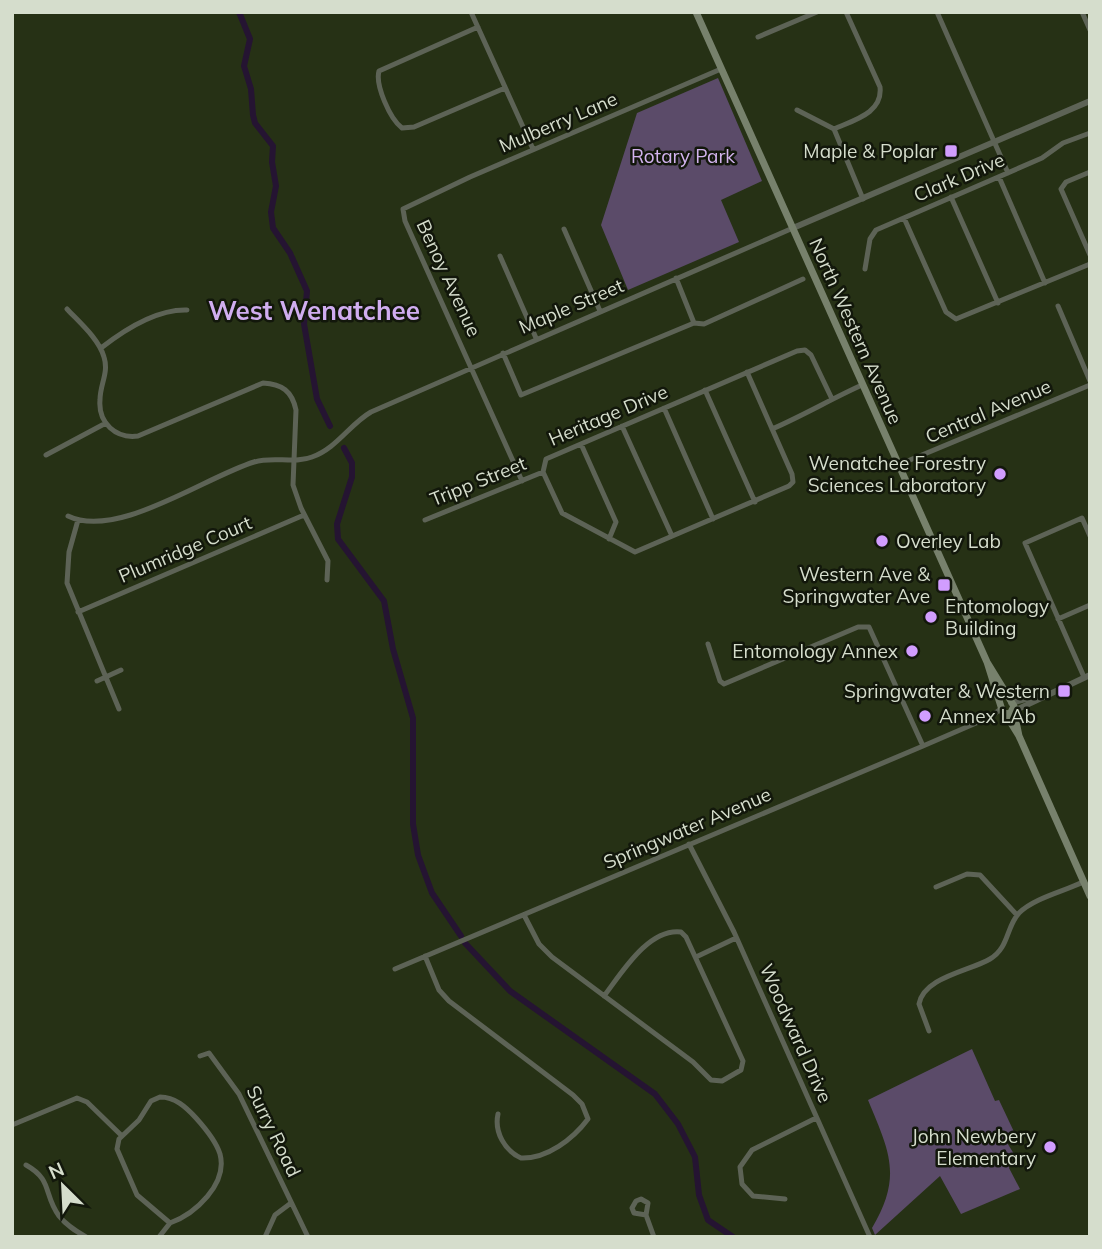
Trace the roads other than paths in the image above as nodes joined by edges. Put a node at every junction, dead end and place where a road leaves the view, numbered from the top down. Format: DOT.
graph roads {
  1 [pos="471,12"];
  2 [pos="696,12"];
  3 [pos="817,12"];
  4 [pos="846,12"];
  5 [pos="937,12"];
  6 [pos="1082,12"];
  7 [pos="478,27"];
  8 [pos="1090,30"];
  9 [pos="758,37"];
  10 [pos="721,69"];
  11 [pos="505,88"];
  12 [pos="1090,101"];
  13 [pos="797,110"];
  14 [pos="834,129"];
  15 [pos="1090,133"];
  16 [pos="994,142"];
  17 [pos="533,149"];
  18 [pos="1090,172"];
  19 [pos="1008,173"];
  20 [pos="999,177"];
  21 [pos="951,197"];
  22 [pos="863,199"];
  23 [pos="408,204"];
  24 [pos="904,218"];
  25 [pos="793,228"];
  26 [pos="564,229"];
  27 [pos="500,256"];
  28 [pos="1090,256"];
  29 [pos="1090,264"];
  30 [pos="865,269"];
  31 [pos="676,278"];
  32 [pos="803,279"];
  33 [pos="1045,283"];
  34 [pos="998,303"];
  35 [pos="1058,306"];
  36 [pos="67,309"];
  37 [pos="187,310"];
  38 [pos="600,311"];
  39 [pos="694,323"];
  40 [pos="536,338"];
  41 [pos="101,348"];
  42 [pos="503,353"];
  43 [pos="471,366"];
  44 [pos="747,372"];
  45 [pos="1090,383"];
  46 [pos="862,385"];
  47 [pos="705,390"];
  48 [pos="832,399"];
  49 [pos="664,408"];
  50 [pos="106,423"];
  51 [pos="622,426"];
  52 [pos="772,429"];
  53 [pos="581,444"];
  54 [pos="46,455"];
  55 [pos="294,459"];
  56 [pos="898,465"];
  57 [pos="543,472"];
  58 [pos="522,481"];
  59 [pos="755,502"];
  60 [pos="304,515"];
  61 [pos="68,516"];
  62 [pos="713,519"];
  63 [pos="78,520"];
  64 [pos="425,520"];
  65 [pos="1090,536"];
  66 [pos="672,537"];
  67 [pos="609,539"];
  68 [pos="327,580"];
  69 [pos="1090,606"];
  70 [pos="78,612"];
  71 [pos="1059,619"];
  72 [pos="708,644"];
  73 [pos="121,670"];
  74 [pos="1087,676"];
  75 [pos="105,677"];
  76 [pos="97,681"];
  77 [pos="119,709"];
  78 [pos="1008,709"];
  79 [pos="923,746"];
  80 [pos="689,844"];
  81 [pos="1083,882"];
  82 [pos="936,887"];
  83 [pos="1090,896"];
  84 [pos="524,915"];
  85 [pos="1017,915"];
  86 [pos="736,939"];
  87 [pos="425,956"];
  88 [pos="696,957"];
  89 [pos="395,969"];
  90 [pos="604,996"];
  91 [pos="929,1031"];
  92 [pos="200,1056"];
  93 [pos="498,1114"];
  94 [pos="816,1118"];
  95 [pos="12,1125"];
  96 [pos="122,1136"];
  97 [pos="26,1165"];
  98 [pos="785,1199"];
  99 [pos="291,1203"];
  100 [pos="646,1215"];
  101 [pos="170,1223"];
  102 [pos="86,1237"];
  103 [pos="159,1237"];
  104 [pos="265,1237"];
  105 [pos="308,1237"];
  106 [pos="654,1237"];
  107 [pos="870,1237"];
  1 -- 7 [label="street"];
  2 -- 10 [label="main road, North Western Avenue"];
  3 -- 9 [label="street"];
  4 -- 14 [label="street"];
  5 -- 16 [label="street"];
  6 -- 8 [label="street"];
  7 -- 11 [label="street"];
  7 -- 11 [label="street"];
  10 -- 17 [label="street, Mulberry Lane"];
  10 -- 25 [label="main road, North Western Avenue"];
  11 -- 17 [label="street"];
  12 -- 16 [label="street, Maple Street"];
  13 -- 14 [label="street"];
  14 -- 22 [label="street"];
  15 -- 19 [label="street, Clark Drive"];
  16 -- 19 [label="street"];
  16 -- 22 [label="street, Maple Street"];
  17 -- 23 [label="street, Mulberry Lane"];
  18 -- 28 [label="street"];
  19 -- 20 [label="street, Clark Drive"];
  20 -- 21 [label="street, Clark Drive"];
  20 -- 33 [label="street"];
  21 -- 24 [label="street, Clark Drive"];
  21 -- 34 [label="street"];
  22 -- 25 [label="street, Maple Street"];
  23 -- 43 [label="street, Benoy Avenue"];
  24 -- 30 [label="street, Clark Drive"];
  24 -- 34 [label="street"];
  25 -- 31 [label="street, Maple Street"];
  25 -- 46 [label="main road, North Western Avenue"];
  26 -- 38 [label="street"];
  27 -- 40 [label="street"];
  29 -- 33 [label="street"];
  31 -- 38 [label="street, Maple Street"];
  31 -- 39 [label="street"];
  32 -- 39 [label="street"];
  33 -- 34 [label="street"];
  35 -- 45 [label="street"];
  36 -- 41 [label="street"];
  37 -- 41 [label="street"];
  38 -- 40 [label="street, Maple Street"];
  39 -- 42 [label="street"];
  40 -- 42 [label="street, Maple Street"];
  41 -- 50 [label="street"];
  42 -- 43 [label="street, Maple Street"];
  43 -- 55 [label="street, Maple Street"];
  43 -- 58 [label="street, Benoy Avenue"];
  44 -- 47 [label="street, Heritage Drive"];
  44 -- 48 [label="street, Heritage Drive"];
  44 -- 52 [label="street"];
  45 -- 56 [label="street, Central Avenue"];
  46 -- 48 [label="street"];
  46 -- 56 [label="main road, North Western Avenue"];
  47 -- 49 [label="street, Heritage Drive"];
  47 -- 59 [label="street"];
  48 -- 52 [label="street"];
  49 -- 51 [label="street, Heritage Drive"];
  49 -- 62 [label="street"];
  50 -- 54 [label="street"];
  50 -- 55 [label="street"];
  51 -- 53 [label="street, Heritage Drive"];
  51 -- 66 [label="street"];
  52 -- 59 [label="street, Heritage Drive"];
  53 -- 57 [label="street, Heritage Drive"];
  53 -- 67 [label="street"];
  55 -- 60 [label="street"];
  55 -- 63 [label="street, Maple Street"];
  56 -- 78 [label="main road, North Western Avenue"];
  57 -- 58 [label="street, Tripp Street"];
  57 -- 67 [label="street, Heritage Drive"];
  58 -- 64 [label="street, Tripp Street"];
  59 -- 62 [label="street, Heritage Drive"];
  60 -- 68 [label="street"];
  60 -- 70 [label="street, Plumridge Court"];
  61 -- 63 [label="street, Maple Street"];
  62 -- 66 [label="street, Heritage Drive"];
  63 -- 70 [label="street"];
  65 -- 71 [label="street"];
  66 -- 67 [label="street, Heritage Drive"];
  69 -- 71 [label="street"];
  70 -- 75 [label="street"];
  71 -- 74 [label="street"];
  72 -- 79 [label="street"];
  73 -- 75 [label="street"];
  74 -- 78 [label="street, Springwater Avenue"];
  75 -- 76 [label="street"];
  75 -- 77 [label="street"];
  78 -- 79 [label="street, Springwater Avenue"];
  78 -- 81 [label="main road, North Western Avenue"];
  79 -- 80 [label="street, Springwater Avenue"];
  80 -- 84 [label="street, Springwater Avenue"];
  80 -- 86 [label="street, Woodward Drive"];
  81 -- 83 [label="main road, North Western Avenue"];
  81 -- 85 [label="street"];
  82 -- 85 [label="street"];
  84 -- 87 [label="street, Springwater Avenue"];
  84 -- 90 [label="street"];
  85 -- 91 [label="street"];
  86 -- 88 [label="street"];
  86 -- 94 [label="street, Woodward Drive"];
  87 -- 89 [label="street, Springwater Avenue"];
  87 -- 93 [label="street"];
  88 -- 90 [label="street"];
  88 -- 90 [label="street"];
  92 -- 99 [label="street, Surry Road"];
  94 -- 98 [label="street"];
  94 -- 107 [label="street, Woodward Drive"];
  95 -- 96 [label="street"];
  96 -- 101 [label="street"];
  96 -- 101 [label="street"];
  97 -- 102 [label="street"];
  99 -- 104 [label="street"];
  99 -- 105 [label="street, Surry Road"];
  100 -- 106 [label="street"];
  101 -- 103 [label="street"];
}
